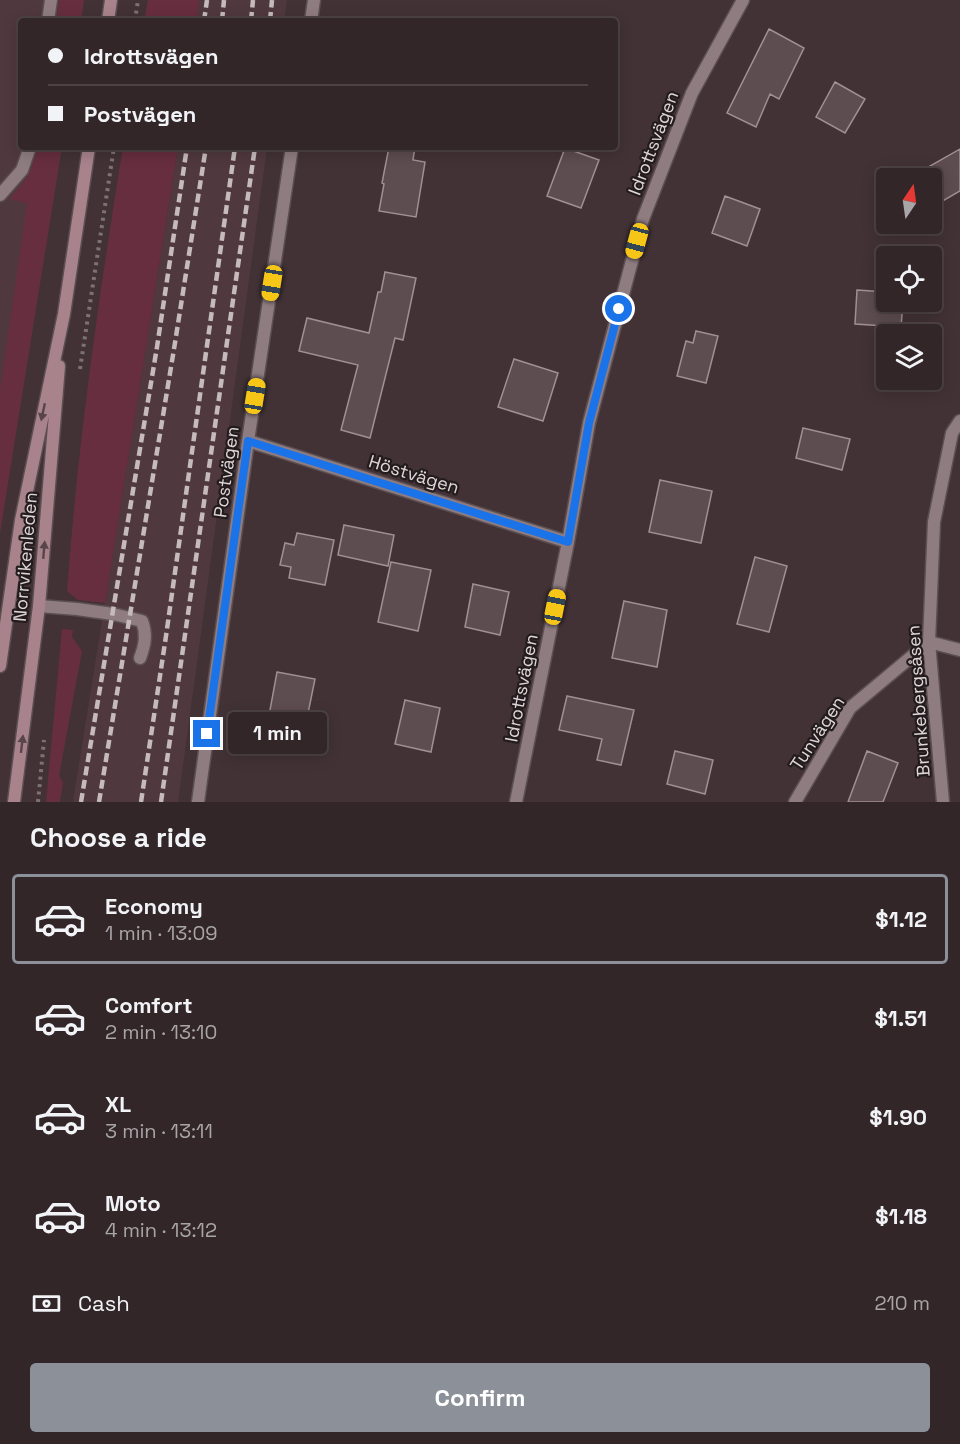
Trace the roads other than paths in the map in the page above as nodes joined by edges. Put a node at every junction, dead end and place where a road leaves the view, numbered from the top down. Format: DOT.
graph roads {
  1 [pos="51,0"];
  2 [pos="111,0"];
  3 [pos="314,0"];
  4 [pos="743,0"];
  5 [pos="48,18"];
  6 [pos="108,18"];
  7 [pos="311,18"];
  8 [pos="29,150"];
  9 [pos="89,150"];
  10 [pos="292,150"];
  11 [pos="0,195"];
  12 [pos="63,314"];
  13 [pos="960,421"];
  14 [pos="248,441"];
  15 [pos="568,542"];
  16 [pos="39,606"];
  17 [pos="929,642"];
  18 [pos="960,650"];
  19 [pos="140,658"];
  20 [pos="0,666"];
  21 [pos="14,802"];
  22 [pos="198,802"];
  23 [pos="516,802"];
  24 [pos="795,802"];
  25 [pos="943,802"];
  1 -- 5 [label="street"];
  2 -- 6 [label="main road"];
  3 -- 7 [label="street"];
  4 -- 15 [label="street, Idrottsvägen"];
  8 -- 11 [label="street"];
  9 -- 12 [label="main road, Norrvikenleden"];
  10 -- 14 [label="street, Postvägen"];
  16 -- 12 [label="main road, Norrvikenleden, one-way"];
  12 -- 20 [label="main road, Norrvikenleden, one-way"];
  13 -- 17 [label="street, Brunkebergsåsen"];
  14 -- 15 [label="street, Höstvägen"];
  14 -- 22 [label="street, Postvägen"];
  15 -- 23 [label="street, Idrottsvägen"];
  16 -- 19 [label="street"];
  21 -- 16 [label="main road, Norrvikenleden, one-way"];
  17 -- 18 [label="street"];
  17 -- 24 [label="street, Tunvägen"];
  17 -- 25 [label="street, Brunkebergsåsen"];
}
